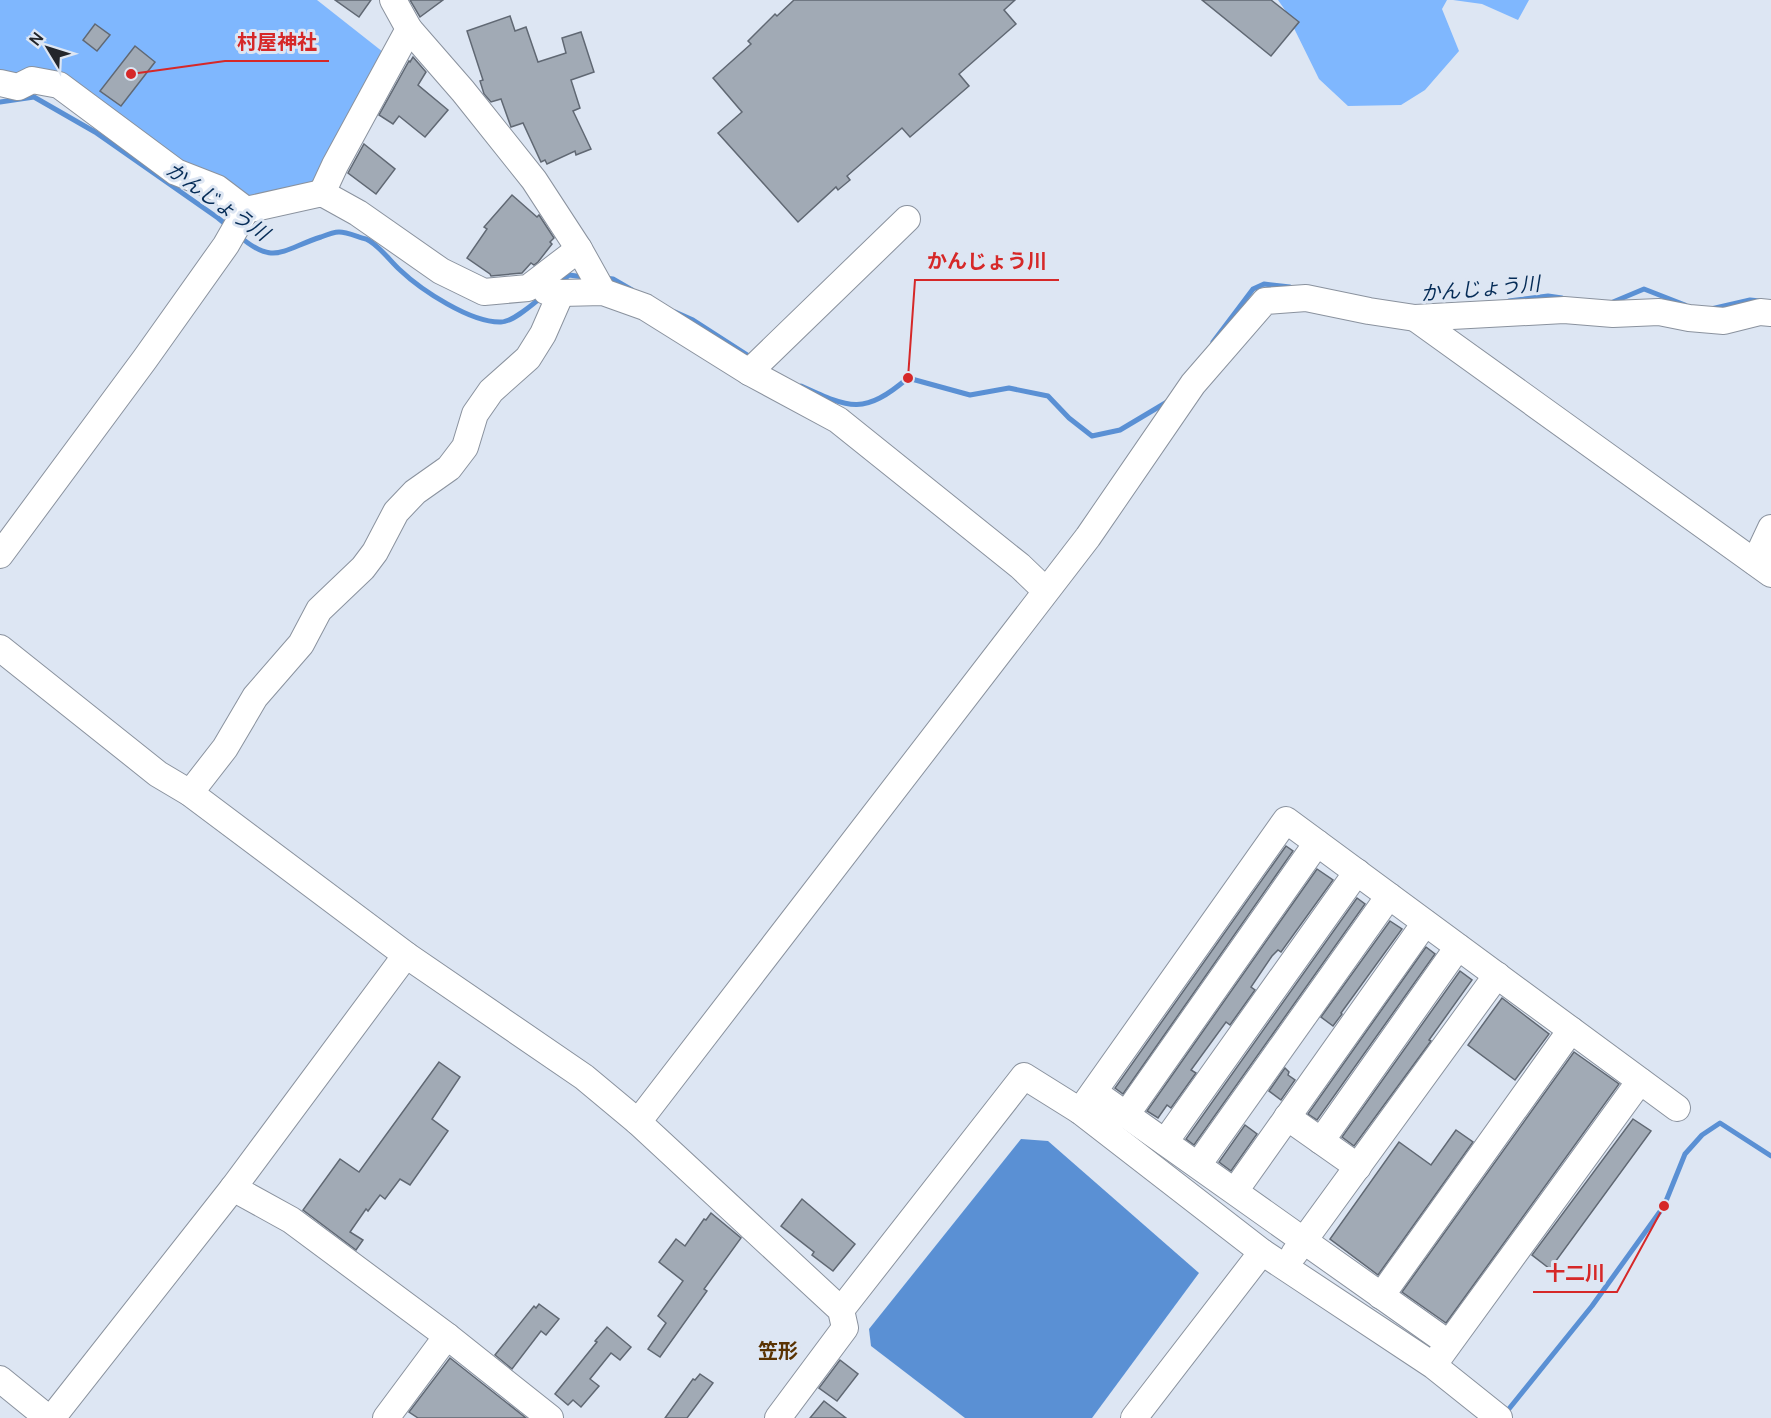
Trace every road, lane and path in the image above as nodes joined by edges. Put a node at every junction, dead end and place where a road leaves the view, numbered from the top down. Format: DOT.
graph roads {
  1 [pos="393,0"];
  2 [pos="409,29"];
  3 [pos="0,83"];
  4 [pos="322,193"];
  5 [pos="246,210"];
  6 [pos="907,219"];
  7 [pos="579,249"];
  8 [pos="528,288"];
  9 [pos="603,292"];
  10 [pos="561,293"];
  11 [pos="1771,313"];
  12 [pos="1416,318"];
  13 [pos="749,372"];
  14 [pos="1771,528"];
  15 [pos="0,555"];
  16 [pos="1763,568"];
  17 [pos="1045,590"];
  18 [pos="0,648"];
  19 [pos="190,794"];
  20 [pos="1317,843"];
  21 [pos="1357,872"];
  22 [pos="1389,896"];
  23 [pos="1425,922"];
  24 [pos="1458,947"];
  25 [pos="406,955"];
  26 [pos="1497,975"];
  27 [pos="1571,1030"];
  28 [pos="1640,1081"];
  29 [pos="1087,1102"];
  30 [pos="1677,1108"];
  31 [pos="1126,1115"];
  32 [pos="1287,1117"];
  33 [pos="638,1122"];
  34 [pos="1321,1141"];
  35 [pos="1165,1142"];
  36 [pos="1198,1165"];
  37 [pos="1358,1167"];
  38 [pos="233,1188"];
  39 [pos="1235,1191"];
  40 [pos="1305,1240"];
  41 [pos="1262,1252"];
  42 [pos="1285,1266"];
  43 [pos="1381,1296"];
  44 [pos="841,1310"];
  45 [pos="447,1336"];
  46 [pos="1448,1343"];
  47 [pos="1434,1366"];
  48 [pos="0,1379"];
  49 [pos="48,1418"];
  50 [pos="52,1418"];
  51 [pos="386,1418"];
  52 [pos="550,1418"];
  53 [pos="778,1418"];
  54 [pos="1134,1418"];
  55 [pos="1499,1418"];
  1 -- 2 [label="street"];
  2 -- 4 [label="street"];
  2 -- 7 [label="street"];
  3 -- 5 [label="street"];
  4 -- 5 [label="street"];
  4 -- 8 [label="street"];
  5 -- 15 [label="street"];
  6 -- 13 [label="street"];
  7 -- 8 [label="street"];
  7 -- 9 [label="street"];
  8 -- 10 [label="street"];
  9 -- 10 [label="street"];
  9 -- 13 [label="street"];
  10 -- 19 [label="street"];
  11 -- 12 [label="street"];
  12 -- 16 [label="street"];
  12 -- 17 [label="street"];
  13 -- 17 [label="street"];
  14 -- 16 [label="street"];
  17 -- 33 [label="street"];
  18 -- 19 [label="street"];
  19 -- 25 [label="street"];
  20 -- 21 [label="street"];
  20 -- 29 [label="street"];
  20 -- 31 [label="street"];
  21 -- 22 [label="street"];
  21 -- 35 [label="street"];
  22 -- 23 [label="street"];
  22 -- 36 [label="street"];
  23 -- 24 [label="street"];
  23 -- 32 [label="street"];
  24 -- 26 [label="street"];
  24 -- 34 [label="street"];
  25 -- 33 [label="street"];
  25 -- 38 [label="street"];
  26 -- 27 [label="street"];
  26 -- 37 [label="street"];
  27 -- 28 [label="street"];
  27 -- 43 [label="street"];
  28 -- 30 [label="street"];
  28 -- 46 [label="street"];
  29 -- 31 [label="street"];
  29 -- 41 [label="street"];
  29 -- 44 [label="street"];
  31 -- 35 [label="street"];
  32 -- 34 [label="street"];
  32 -- 39 [label="street"];
  33 -- 44 [label="street"];
  34 -- 37 [label="street"];
  35 -- 36 [label="street"];
  36 -- 39 [label="street"];
  37 -- 40 [label="street"];
  38 -- 45 [label="street"];
  38 -- 50 [label="street"];
  39 -- 40 [label="street"];
  40 -- 42 [label="street"];
  40 -- 43 [label="street"];
  41 -- 42 [label="street"];
  41 -- 54 [label="street"];
  42 -- 47 [label="street"];
  43 -- 46 [label="street"];
  44 -- 53 [label="street"];
  45 -- 51 [label="street"];
  45 -- 52 [label="street"];
  46 -- 47 [label="street"];
  47 -- 55 [label="street"];
  48 -- 49 [label="street"];
}
